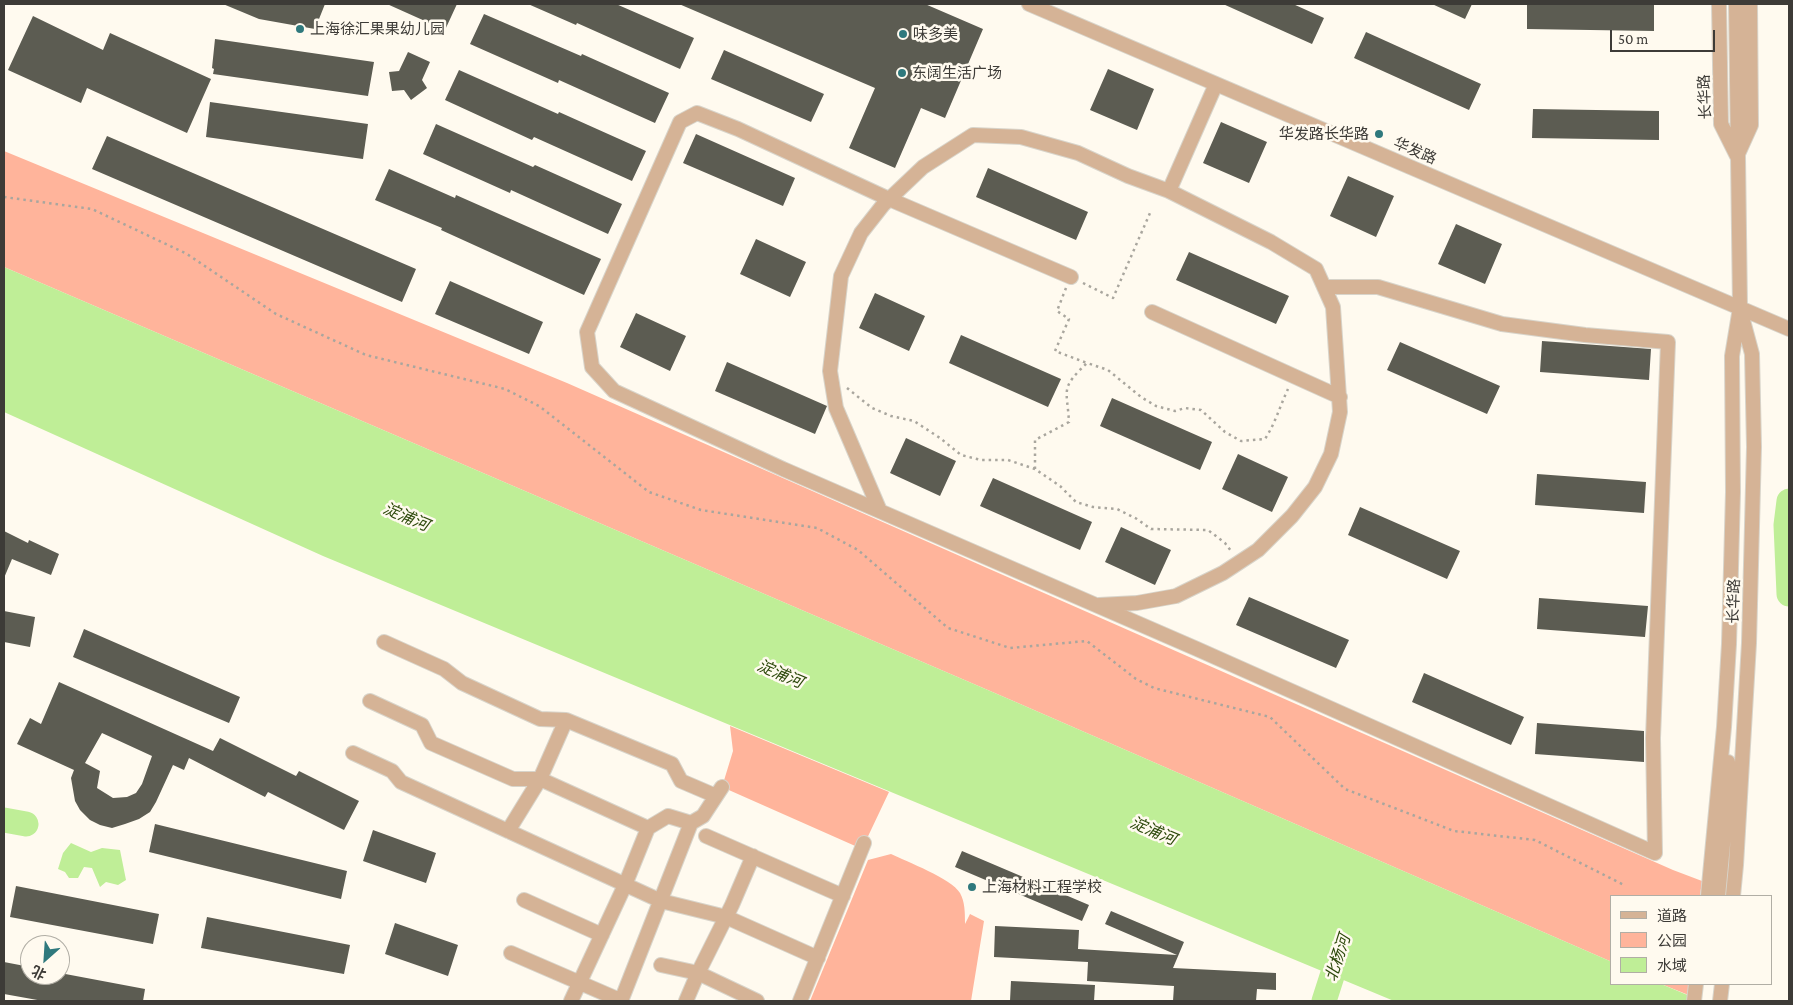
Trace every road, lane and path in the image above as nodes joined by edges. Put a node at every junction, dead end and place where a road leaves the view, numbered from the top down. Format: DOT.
graph roads {
  1 [pos="1029,4"];
  2 [pos="1719,4"];
  3 [pos="1736,4"];
  4 [pos="1750,4"];
  5 [pos="1216,84"];
  6 [pos="1737,156"];
  7 [pos="1170,191"];
  8 [pos="4,197"];
  9 [pos="889,199"];
  10 [pos="1150,214"];
  11 [pos="1071,277"];
  12 [pos="1324,287"];
  13 [pos="1740,308"];
  14 [pos="1152,312"];
  15 [pos="1786,328"];
  16 [pos="1087,363"];
  17 [pos="1293,376"];
  18 [pos="831,378"];
  19 [pos="1340,397"];
  20 [pos="1035,469"];
  21 [pos="880,511"];
  22 [pos="1238,562"];
  23 [pos="1095,605"];
  24 [pos="384,642"];
  25 [pos="370,701"];
  26 [pos="566,720"];
  27 [pos="1724,727"];
  28 [pos="353,753"];
  29 [pos="540,779"];
  30 [pos="691,824"];
  31 [pos="648,828"];
  32 [pos="508,831"];
  33 [pos="706,836"];
  34 [pos="864,843"];
  35 [pos="753,856"];
  36 [pos="625,885"];
  37 [pos="1624,885"];
  38 [pos="1708,895"];
  39 [pos="1718,895"];
  40 [pos="1733,895"];
  41 [pos="842,896"];
  42 [pos="524,900"];
  43 [pos="661,901"];
  44 [pos="726,917"];
  45 [pos="602,934"];
  46 [pos="511,953"];
  47 [pos="818,958"];
  48 [pos="661,965"];
  49 [pos="698,973"];
  50 [pos="580,983"];
  51 [pos="1696,985"];
  52 [pos="1706,985"];
  53 [pos="1722,985"];
  54 [pos="570,1001"];
  55 [pos="622,1001"];
  56 [pos="686,1001"];
  57 [pos="757,1001"];
  58 [pos="800,1001"];
  59 [pos="1694,1001"];
  60 [pos="1703,1001"];
  61 [pos="1720,1001"];
  1 -- 5 [label="street, 华发路"];
  2 -- 6 [label="street, 长华路"];
  3 -- 6 [label="street, 长华路"];
  4 -- 6 [label="street, 长华路"];
  5 -- 7 [label="street"];
  5 -- 13 [label="street, 华发路"];
  6 -- 13 [label="street, 长华路"];
  7 -- 9 [label="street"];
  7 -- 12 [label="street"];
  8 -- 37 [label="path"];
  9 -- 11 [label="street"];
  9 -- 18 [label="street"];
  9 -- 21 [label="street"];
  10 -- 11 [label="path"];
  11 -- 16 [label="path"];
  12 -- 19 [label="street"];
  12 -- 23 [label="street"];
  13 -- 15 [label="street, 华发路"];
  13 -- 27 [label="street, 长华路"];
  13 -- 40 [label="street, 长华路"];
  14 -- 17 [label="street"];
  16 -- 17 [label="path"];
  16 -- 20 [label="path"];
  17 -- 19 [label="street"];
  18 -- 20 [label="path"];
  18 -- 21 [label="street"];
  19 -- 22 [label="street"];
  20 -- 22 [label="path"];
  21 -- 23 [label="street"];
  22 -- 23 [label="street"];
  24 -- 26 [label="street"];
  25 -- 29 [label="street"];
  26 -- 29 [label="street"];
  26 -- 30 [label="street"];
  27 -- 38 [label="street, 长华路"];
  27 -- 39 [label="street, 长华路"];
  28 -- 32 [label="street"];
  29 -- 31 [label="street"];
  29 -- 32 [label="street"];
  30 -- 31 [label="street"];
  30 -- 43 [label="street"];
  31 -- 36 [label="street"];
  32 -- 36 [label="street"];
  33 -- 35 [label="street"];
  34 -- 41 [label="street"];
  35 -- 41 [label="street"];
  35 -- 44 [label="street"];
  36 -- 43 [label="street"];
  36 -- 45 [label="street"];
  41 -- 47 [label="street"];
  42 -- 45 [label="street"];
  43 -- 44 [label="street"];
  43 -- 55 [label="street"];
  44 -- 47 [label="street"];
  44 -- 49 [label="street"];
  45 -- 50 [label="street"];
  46 -- 50 [label="street"];
  47 -- 58 [label="street"];
  48 -- 49 [label="street"];
  49 -- 56 [label="street"];
  49 -- 57 [label="street"];
  50 -- 54 [label="street"];
  50 -- 55 [label="street"];
  51 -- 59 [label="street"];
  52 -- 60 [label="street"];
  53 -- 61 [label="street"];
}
